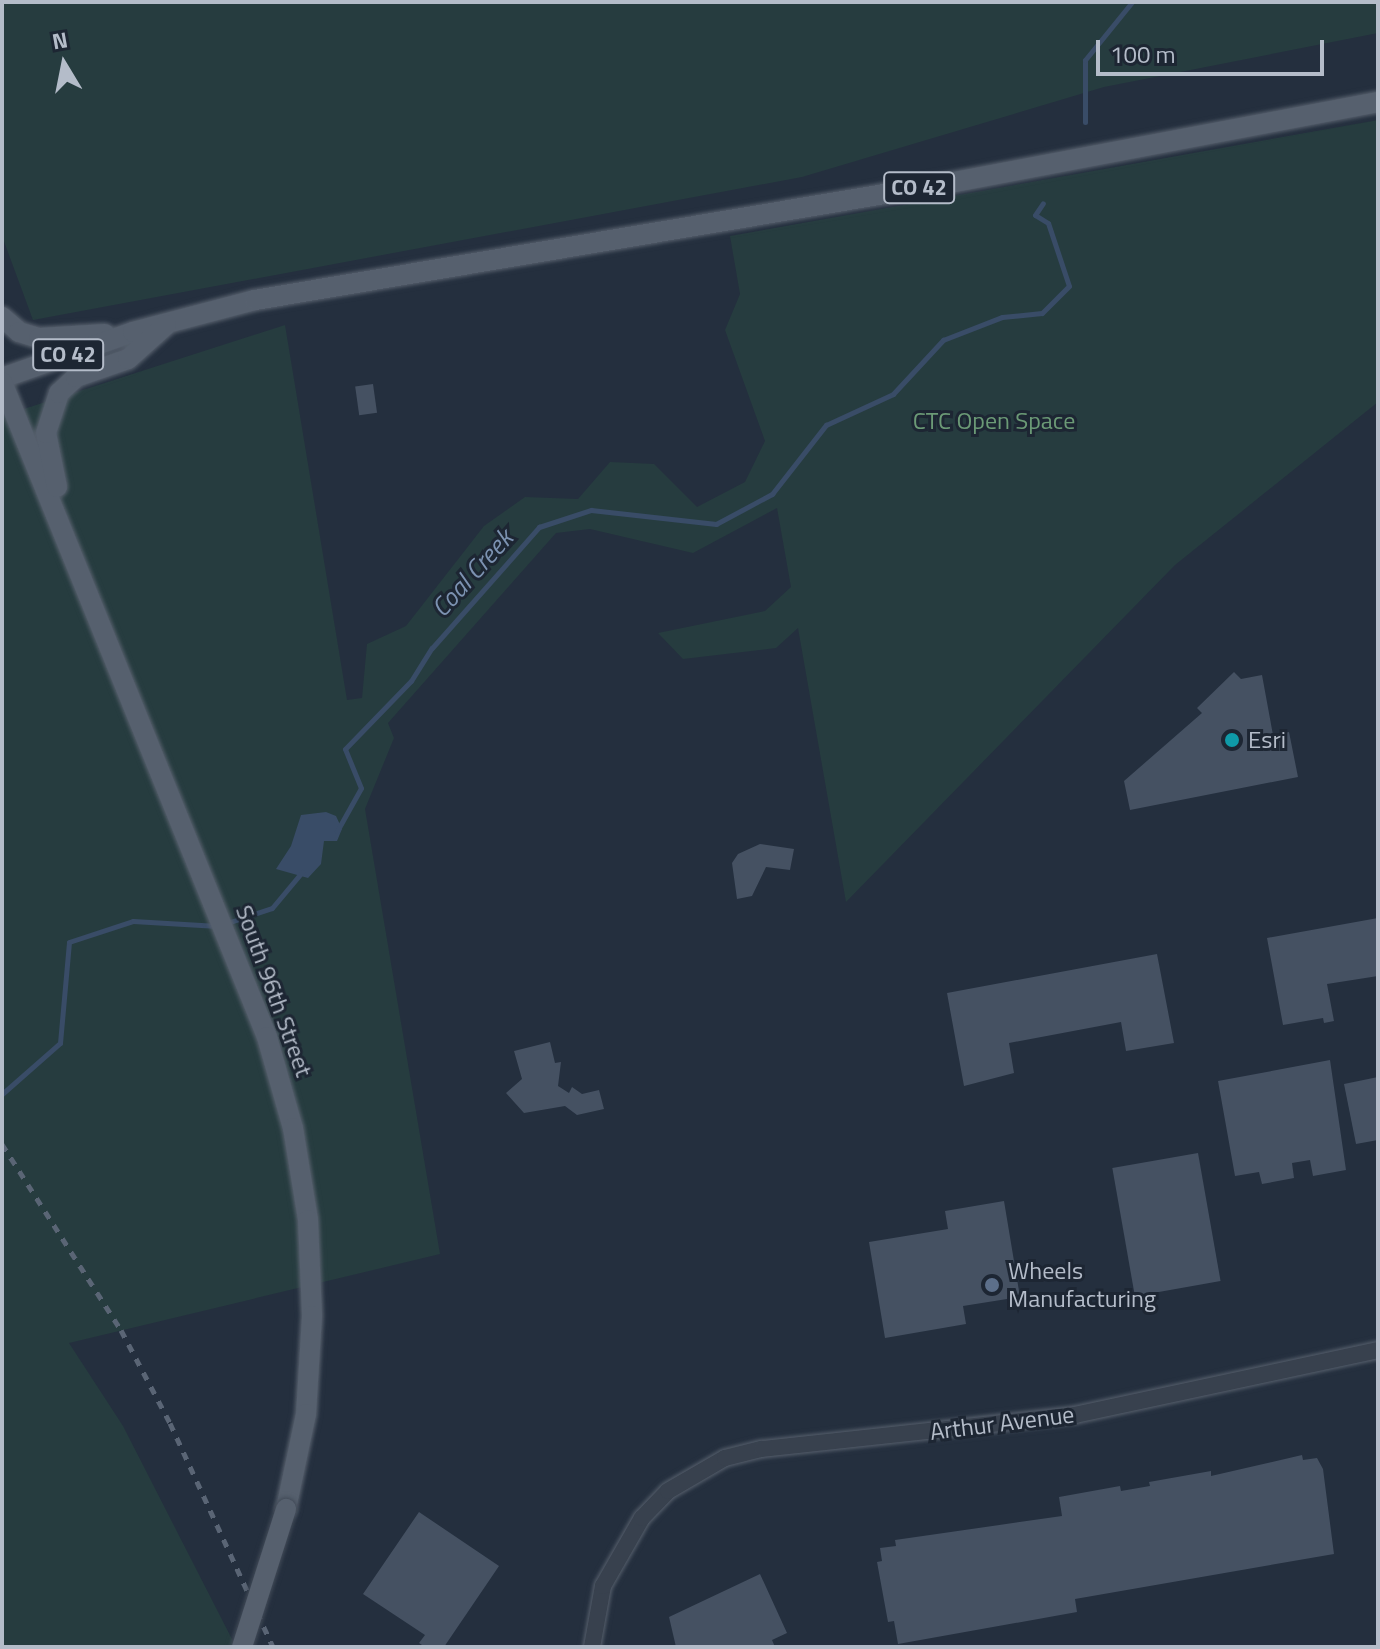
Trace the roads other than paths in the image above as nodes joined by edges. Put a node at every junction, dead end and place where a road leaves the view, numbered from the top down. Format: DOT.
graph roads {
  1 [pos="1378,102"];
  2 [pos="2,317"];
  3 [pos="172,321"];
  4 [pos="133,332"];
  5 [pos="2,380"];
  6 [pos="84,580"];
  7 [pos="1378,1350"];
  8 [pos="242,1647"];
  9 [pos="592,1647"];
  1 -- 3 [label="main road, CO 42"];
  2 -- 4 [label="main road"];
  3 -- 4 [label="main road, CO 42"];
  3 -- 6 [label="main road"];
  4 -- 5 [label="main road, CO 42"];
  5 -- 6 [label="main road, South 96th Street"];
  6 -- 8 [label="main road, South 96th Street, bridge"];
  7 -- 9 [label="street, Arthur Avenue"];
}
